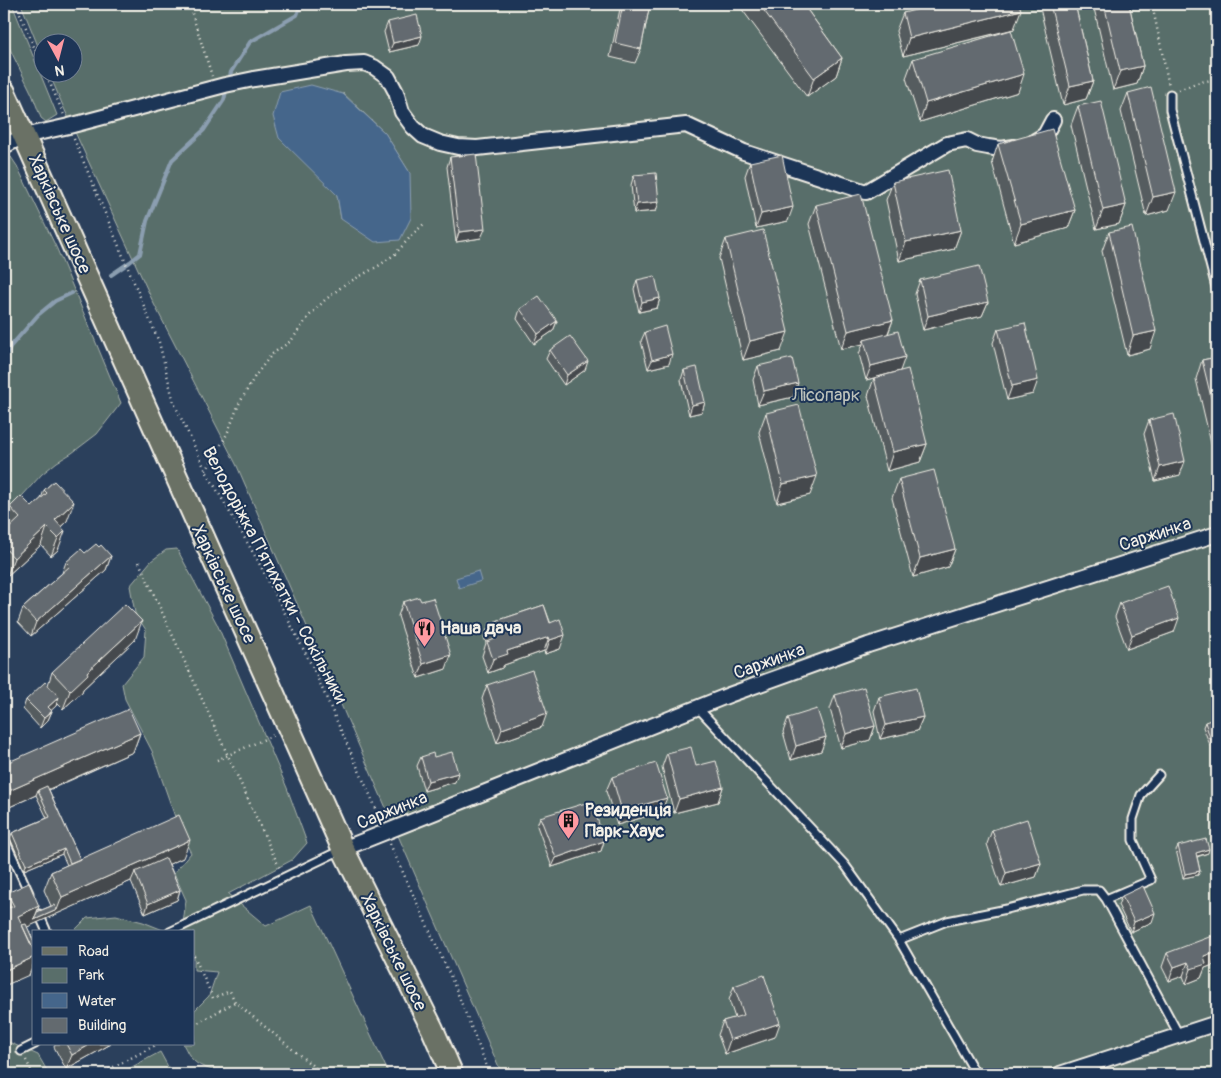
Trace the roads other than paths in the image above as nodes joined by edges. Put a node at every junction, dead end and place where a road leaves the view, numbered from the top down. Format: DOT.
graph roads {
  1 [pos="4,91"];
  2 [pos="1170,94"];
  3 [pos="1053,120"];
  4 [pos="24,136"];
  5 [pos="4,146"];
  6 [pos="1217,291"];
  7 [pos="1217,534"];
  8 [pos="698,708"];
  9 [pos="1159,774"];
  10 [pos="4,838"];
  11 [pos="343,849"];
  12 [pos="31,898"];
  13 [pos="1106,898"];
  14 [pos="35,906"];
  15 [pos="46,930"];
  16 [pos="174,930"];
  17 [pos="899,940"];
  18 [pos="1217,1023"];
  19 [pos="1179,1035"];
  20 [pos="32,1046"];
  21 [pos="21,1052"];
  22 [pos="452,1074"];
  23 [pos="976,1074"];
  24 [pos="1060,1074"];
  1 -- 4 [label="main road, Харківське шосе"];
  2 -- 6 [label="lane"];
  3 -- 4 [label="street"];
  4 -- 5 [label="street"];
  4 -- 11 [label="main road, Харківське шосе"];
  7 -- 8 [label="street, Саржинка"];
  8 -- 11 [label="street, Саржинка"];
  8 -- 17 [label="lane"];
  9 -- 13 [label="lane"];
  10 -- 12 [label="lane"];
  11 -- 16 [label="lane"];
  11 -- 22 [label="main road, Харківське шосе"];
  13 -- 17 [label="lane"];
  13 -- 19 [label="lane"];
  14 -- 15 [label="lane"];
  17 -- 23 [label="lane"];
  18 -- 19 [label="street"];
  19 -- 24 [label="street"];
  20 -- 21 [label="lane"];
}
